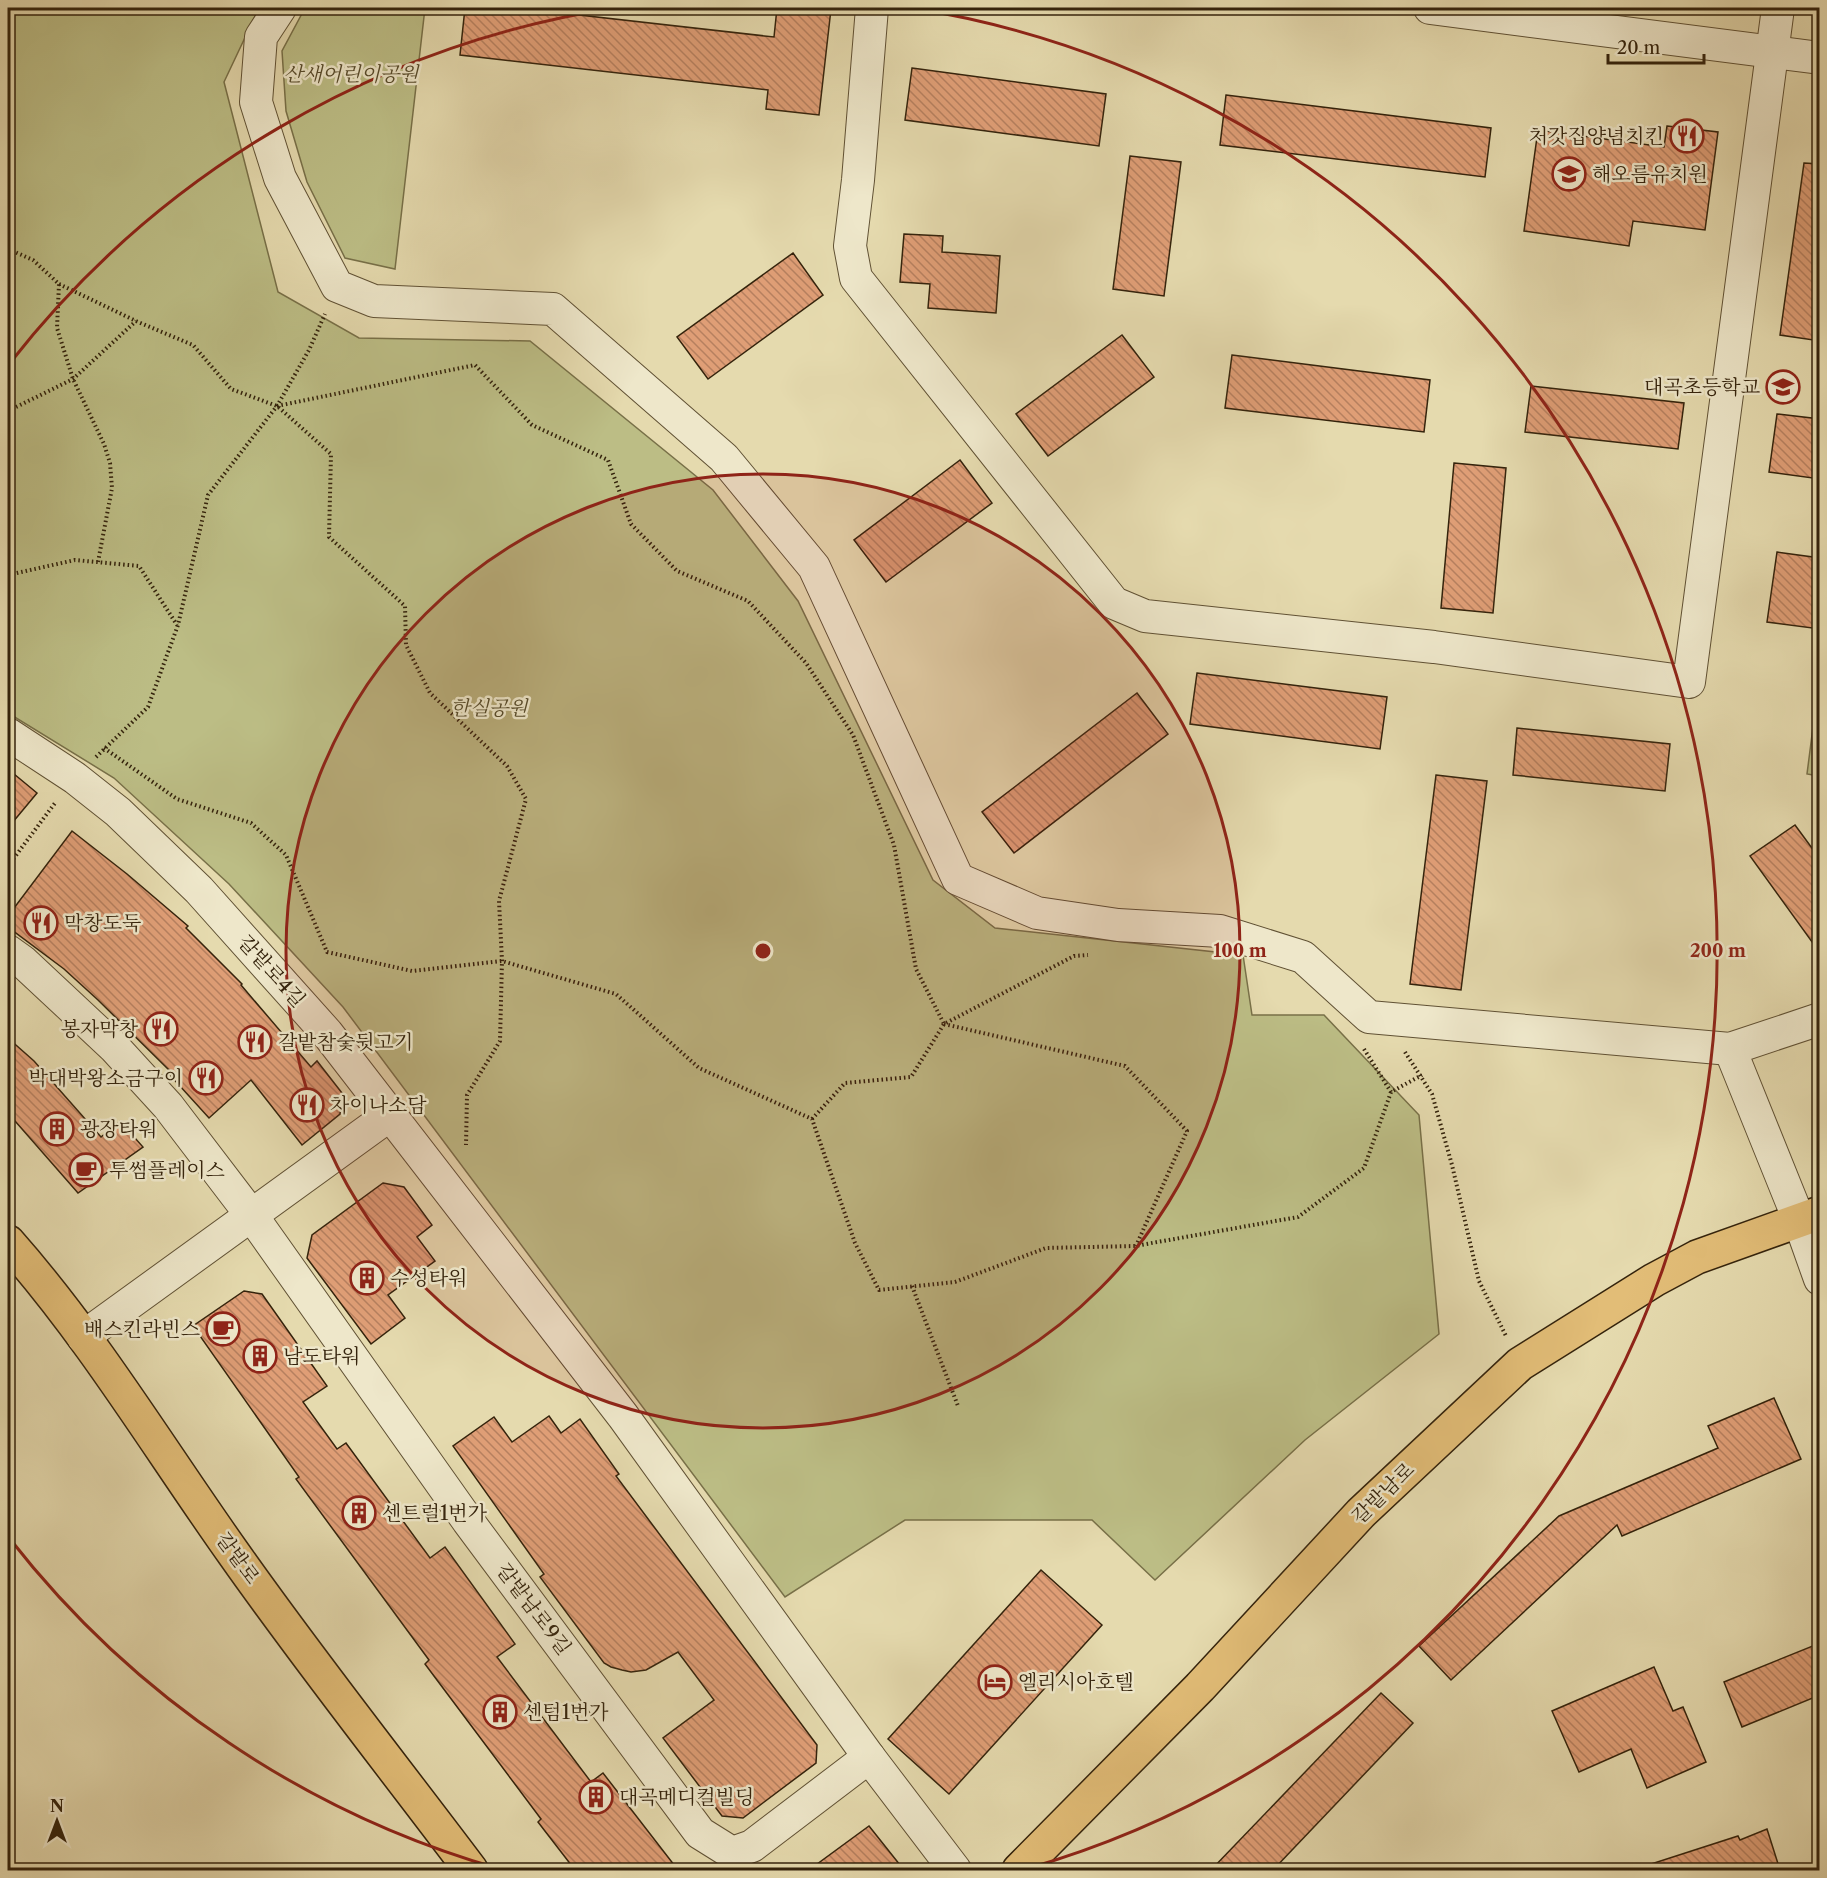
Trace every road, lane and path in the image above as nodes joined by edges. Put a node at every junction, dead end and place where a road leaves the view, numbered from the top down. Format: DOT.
graph roads {
  1 [pos="280,8"];
  2 [pos="872,8"];
  3 [pos="1431,8"];
  4 [pos="1778,8"];
  5 [pos="1773,52"];
  6 [pos="1820,58"];
  7 [pos="8,249"];
  8 [pos="59,284"];
  9 [pos="338,286"];
  10 [pos="136,321"];
  11 [pos="73,379"];
  12 [pos="277,406"];
  13 [pos="8,411"];
  14 [pos="98,562"];
  15 [pos="8,575"];
  16 [pos="178,626"];
  17 [pos="8,734"];
  18 [pos="104,748"];
  19 [pos="75,777"];
  20 [pos="8,866"];
  21 [pos="8,951"];
  22 [pos="1096,954"];
  23 [pos="502,961"];
  24 [pos="1380,1018"];
  25 [pos="1820,1019"];
  26 [pos="944,1024"];
  27 [pos="1361,1044"];
  28 [pos="1730,1049"];
  29 [pos="1422,1075"];
  30 [pos="1392,1092"];
  31 [pos="391,1114"];
  32 [pos="812,1119"];
  33 [pos="466,1145"];
  34 [pos="252,1215"];
  35 [pos="1809,1216"];
  36 [pos="8,1242"];
  37 [pos="1135,1246"];
  38 [pos="1820,1279"];
  39 [pos="912,1287"];
  40 [pos="83,1337"];
  41 [pos="1520,1364"];
  42 [pos="958,1406"];
  43 [pos="868,1757"];
  44 [pos="471,1870"];
  45 [pos="955,1870"];
  46 [pos="1019,1870"];
  1 -- 9 [label="street"];
  2 -- 5 [label="street"];
  3 -- 5 [label="street"];
  4 -- 5 [label="street"];
  5 -- 6 [label="street"];
  7 -- 8 [label="path"];
  8 -- 10 [label="path"];
  8 -- 11 [label="path"];
  9 -- 12 [label="path"];
  9 -- 24 [label="street"];
  10 -- 11 [label="path"];
  10 -- 12 [label="path"];
  11 -- 13 [label="path"];
  11 -- 14 [label="path"];
  12 -- 16 [label="path"];
  12 -- 23 [label="path"];
  12 -- 26 [label="path"];
  14 -- 15 [label="path"];
  14 -- 16 [label="path"];
  16 -- 18 [label="path"];
  17 -- 19 [label="street, 갈밭로4길"];
  18 -- 19 [label="path"];
  18 -- 23 [label="path"];
  19 -- 20 [label="path"];
  19 -- 31 [label="street, 갈밭로4길"];
  21 -- 34 [label="street"];
  22 -- 26 [label="path"];
  23 -- 32 [label="path"];
  23 -- 33 [label="path"];
  24 -- 28 [label="street"];
  24 -- 29 [label="path"];
  25 -- 28 [label="street"];
  26 -- 32 [label="path"];
  26 -- 37 [label="path"];
  27 -- 30 [label="path"];
  28 -- 35 [label="street"];
  29 -- 30 [label="path"];
  29 -- 41 [label="path"];
  30 -- 37 [label="path"];
  31 -- 34 [label="street"];
  31 -- 43 [label="street"];
  32 -- 39 [label="path"];
  34 -- 40 [label="street"];
  34 -- 43 [label="street, 갈밭남로9길"];
  35 -- 38 [label="street"];
  35 -- 41 [label="main road, 갈밭남로"];
  36 -- 40 [label="main road, 갈밭로"];
  37 -- 39 [label="path"];
  39 -- 42 [label="path"];
  40 -- 44 [label="main road, 갈밭로"];
  41 -- 46 [label="main road, 갈밭남로"];
  43 -- 45 [label="street"];
}
